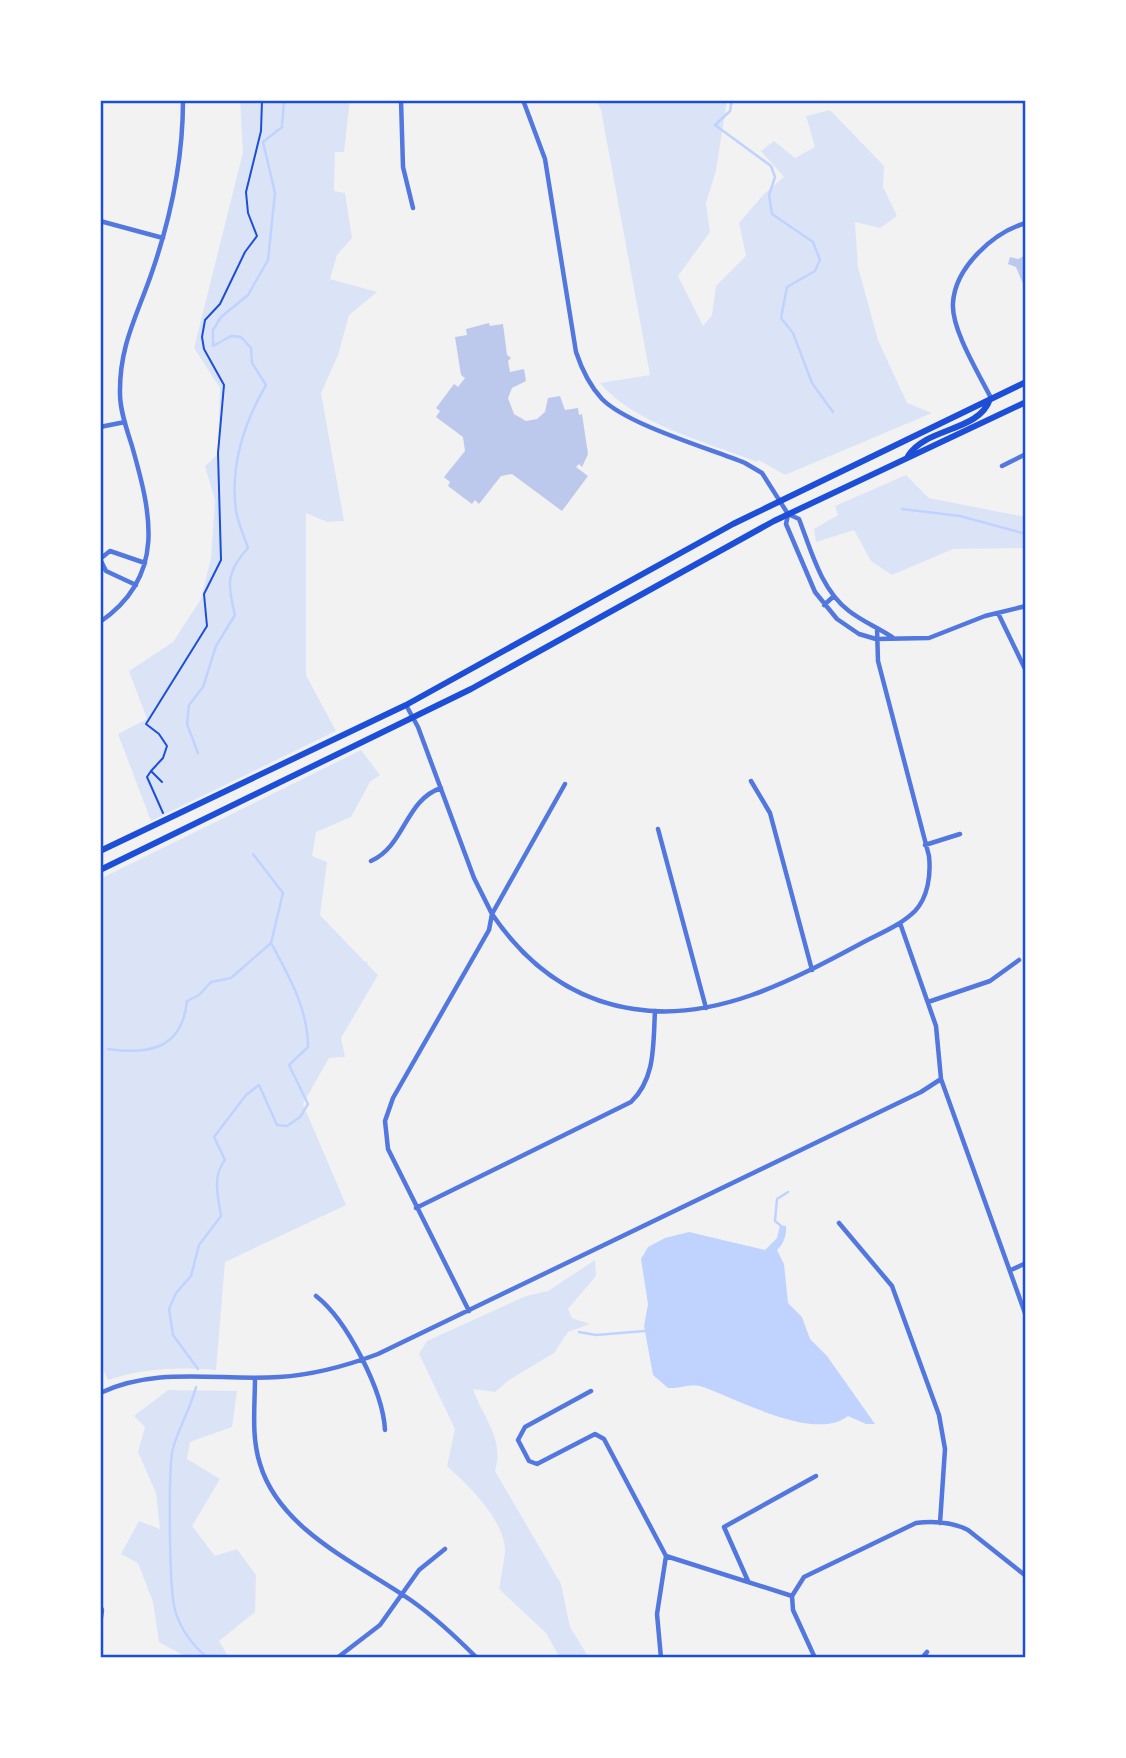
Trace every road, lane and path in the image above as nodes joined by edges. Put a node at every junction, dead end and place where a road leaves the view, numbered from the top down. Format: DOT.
graph roads {
  1 [pos="183,100"];
  2 [pos="262,100"];
  3 [pos="401,100"];
  4 [pos="523,100"];
  5 [pos="413,208"];
  6 [pos="100,221"];
  7 [pos="1026,223"];
  8 [pos="163,238"];
  9 [pos="1026,382"];
  10 [pos="990,398"];
  11 [pos="1026,402"];
  12 [pos="125,422"];
  13 [pos="100,427"];
  14 [pos="1026,454"];
  15 [pos="907,458"];
  16 [pos="1002,466"];
  17 [pos="780,500"];
  18 [pos="788,514"];
  19 [pos="145,563"];
  20 [pos="136,585"];
  21 [pos="834,596"];
  22 [pos="824,605"];
  23 [pos="1026,606"];
  24 [pos="998,613"];
  25 [pos="100,622"];
  26 [pos="877,628"];
  27 [pos="892,637"];
  28 [pos="876,639"];
  29 [pos="1026,671"];
  30 [pos="406,705"];
  31 [pos="414,718"];
  32 [pos="151,771"];
  33 [pos="751,781"];
  34 [pos="162,782"];
  35 [pos="565,784"];
  36 [pos="441,788"];
  37 [pos="163,814"];
  38 [pos="658,828"];
  39 [pos="960,834"];
  40 [pos="925,845"];
  41 [pos="100,851"];
  42 [pos="371,861"];
  43 [pos="100,870"];
  44 [pos="492,914"];
  45 [pos="900,923"];
  46 [pos="1019,960"];
  47 [pos="812,970"];
  48 [pos="928,1002"];
  49 [pos="706,1008"];
  50 [pos="655,1011"];
  51 [pos="941,1079"];
  52 [pos="416,1208"];
  53 [pos="839,1223"];
  54 [pos="1026,1263"];
  55 [pos="1011,1270"];
  56 [pos="316,1296"];
  57 [pos="470,1311"];
  58 [pos="1026,1316"];
  59 [pos="361,1360"];
  60 [pos="255,1378"];
  61 [pos="592,1391"];
  62 [pos="100,1393"];
  63 [pos="385,1430"];
  64 [pos="816,1476"];
  65 [pos="940,1523"];
  66 [pos="444,1549"];
  67 [pos="666,1556"];
  68 [pos="1025,1574"];
  69 [pos="749,1582"];
  70 [pos="402,1595"];
  71 [pos="793,1596"];
  72 [pos="101,1608"];
  73 [pos="100,1625"];
  74 [pos="927,1652"];
  75 [pos="337,1658"];
  76 [pos="477,1658"];
  77 [pos="661,1658"];
  78 [pos="815,1658"];
  79 [pos="922,1658"];
  1 -- 8 [label="street"];
  2 -- 32 [label="path"];
  3 -- 5 [label="street"];
  4 -- 17 [label="street"];
  6 -- 8 [label="street"];
  7 -- 10 [label="street"];
  8 -- 12 [label="street"];
  9 -- 10 [label="main road"];
  10 -- 15 [label="main road"];
  10 -- 17 [label="main road"];
  11 -- 15 [label="main road"];
  12 -- 13 [label="street"];
  12 -- 19 [label="street"];
  14 -- 16 [label="street"];
  15 -- 18 [label="main road"];
  17 -- 18 [label="street"];
  17 -- 30 [label="main road"];
  18 -- 21 [label="street"];
  18 -- 22 [label="street"];
  18 -- 31 [label="main road"];
  19 -- 20 [label="street"];
  19 -- 20 [label="street"];
  20 -- 25 [label="street"];
  21 -- 22 [label="street"];
  21 -- 26 [label="street"];
  22 -- 28 [label="street"];
  23 -- 24 [label="street"];
  24 -- 27 [label="street"];
  24 -- 29 [label="street"];
  26 -- 27 [label="street"];
  26 -- 28 [label="street"];
  27 -- 28 [label="street"];
  28 -- 40 [label="street"];
  30 -- 31 [label="street"];
  30 -- 41 [label="main road"];
  31 -- 36 [label="street"];
  31 -- 43 [label="main road"];
  32 -- 34 [label="path"];
  32 -- 37 [label="path"];
  33 -- 47 [label="street"];
  35 -- 44 [label="street"];
  36 -- 42 [label="street"];
  36 -- 44 [label="street"];
  38 -- 49 [label="street"];
  39 -- 40 [label="street"];
  40 -- 45 [label="street"];
  44 -- 50 [label="street"];
  44 -- 52 [label="street"];
  45 -- 47 [label="street"];
  45 -- 48 [label="street"];
  46 -- 48 [label="street"];
  47 -- 49 [label="street"];
  48 -- 51 [label="street"];
  49 -- 50 [label="street"];
  50 -- 52 [label="street"];
  51 -- 55 [label="street"];
  51 -- 57 [label="street"];
  52 -- 57 [label="street"];
  53 -- 65 [label="street"];
  54 -- 55 [label="street"];
  55 -- 58 [label="street"];
  56 -- 59 [label="street"];
  57 -- 59 [label="street"];
  59 -- 60 [label="street"];
  59 -- 63 [label="street"];
  60 -- 62 [label="street"];
  60 -- 70 [label="street"];
  61 -- 67 [label="street"];
  64 -- 69 [label="street"];
  65 -- 68 [label="street"];
  65 -- 71 [label="street"];
  66 -- 70 [label="street"];
  67 -- 69 [label="street"];
  67 -- 77 [label="street"];
  69 -- 71 [label="street"];
  70 -- 75 [label="street"];
  70 -- 76 [label="street"];
  71 -- 78 [label="street"];
  72 -- 73 [label="street"];
  74 -- 79 [label="street"];
}
